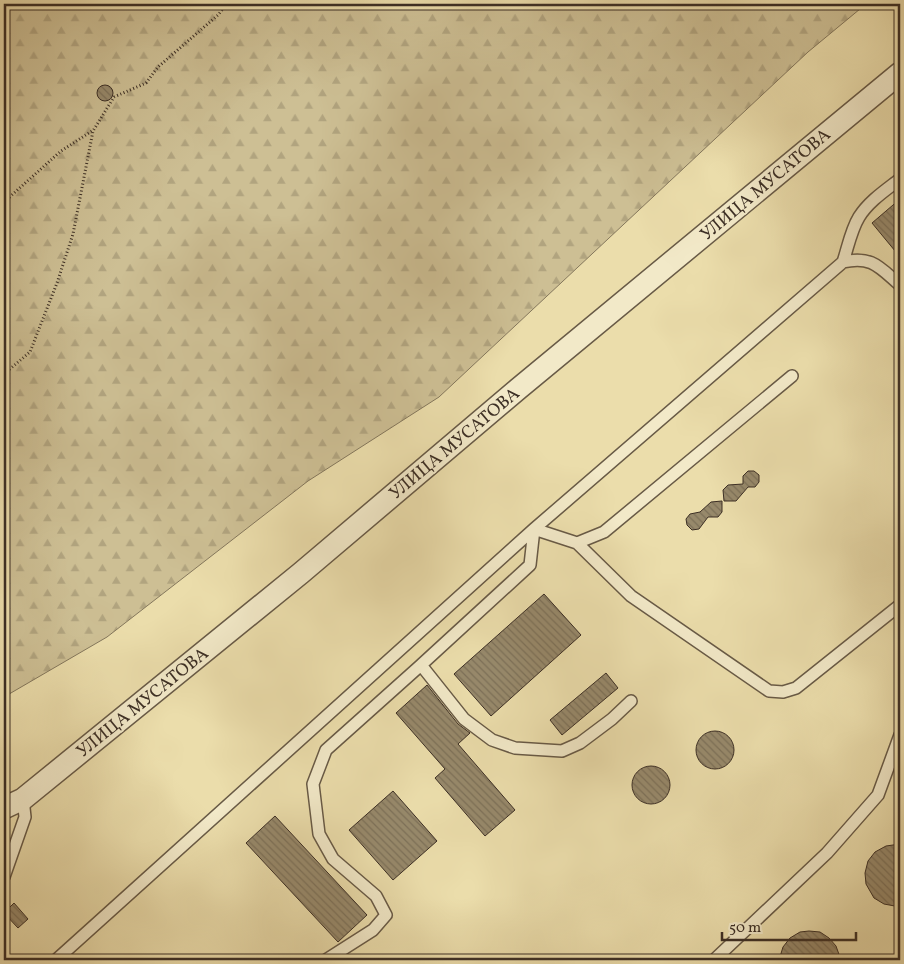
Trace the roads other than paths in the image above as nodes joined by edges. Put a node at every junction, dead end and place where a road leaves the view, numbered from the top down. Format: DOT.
graph roads {
  1 [pos="900,73"];
  2 [pos="900,179"];
  3 [pos="844,262"];
  4 [pos="900,285"];
  5 [pos="792,376"];
  6 [pos="534,529"];
  7 [pos="577,544"];
  8 [pos="900,606"];
  9 [pos="421,665"];
  10 [pos="631,701"];
  11 [pos="900,735"];
  12 [pos="23,799"];
  13 [pos="4,808"];
  14 [pos="4,877"];
  15 [pos="56,960"];
  16 [pos="326,960"];
  17 [pos="714,960"];
  1 -- 12 [label="street, УЛИЦА МУСАТОВА"];
  2 -- 3 [label="lane"];
  3 -- 4 [label="lane"];
  3 -- 6 [label="lane"];
  5 -- 7 [label="lane"];
  6 -- 7 [label="lane"];
  6 -- 9 [label="lane"];
  6 -- 15 [label="lane"];
  7 -- 8 [label="lane"];
  9 -- 10 [label="lane"];
  9 -- 16 [label="lane"];
  11 -- 17 [label="lane"];
  12 -- 13 [label="street, УЛИЦА МУСАТОВА"];
  12 -- 14 [label="lane"];
}
